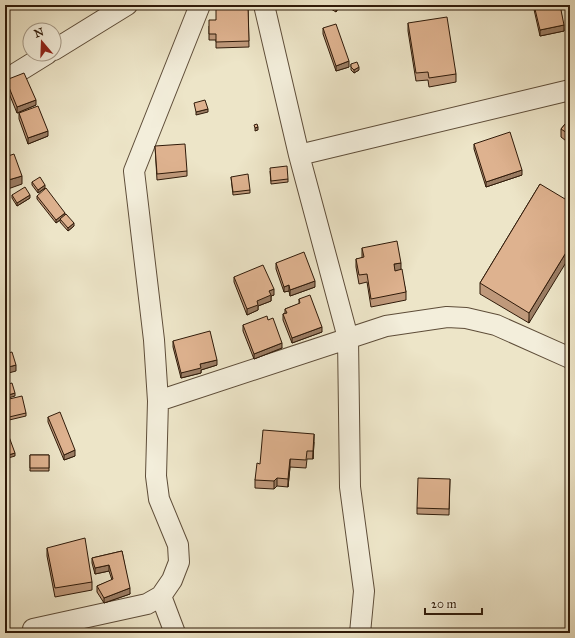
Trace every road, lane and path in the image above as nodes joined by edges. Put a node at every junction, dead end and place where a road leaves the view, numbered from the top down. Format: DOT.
graph roads {
  1 [pos="127,5"];
  2 [pos="200,5"];
  3 [pos="264,5"];
  4 [pos="62,45"];
  5 [pos="34,62"];
  6 [pos="5,80"];
  7 [pos="570,90"];
  8 [pos="299,155"];
  9 [pos="348,338"];
  10 [pos="570,358"];
  11 [pos="158,401"];
  12 [pos="161,596"];
  13 [pos="33,629"];
  14 [pos="175,633"];
  15 [pos="360,633"];
  1 -- 4 [label="street"];
  2 -- 11 [label="street"];
  3 -- 8 [label="street"];
  5 -- 6 [label="street"];
  7 -- 8 [label="street"];
  8 -- 9 [label="street"];
  9 -- 10 [label="street"];
  9 -- 11 [label="street"];
  9 -- 15 [label="street"];
  11 -- 12 [label="street"];
  12 -- 13 [label="street"];
  12 -- 14 [label="street"];
}
